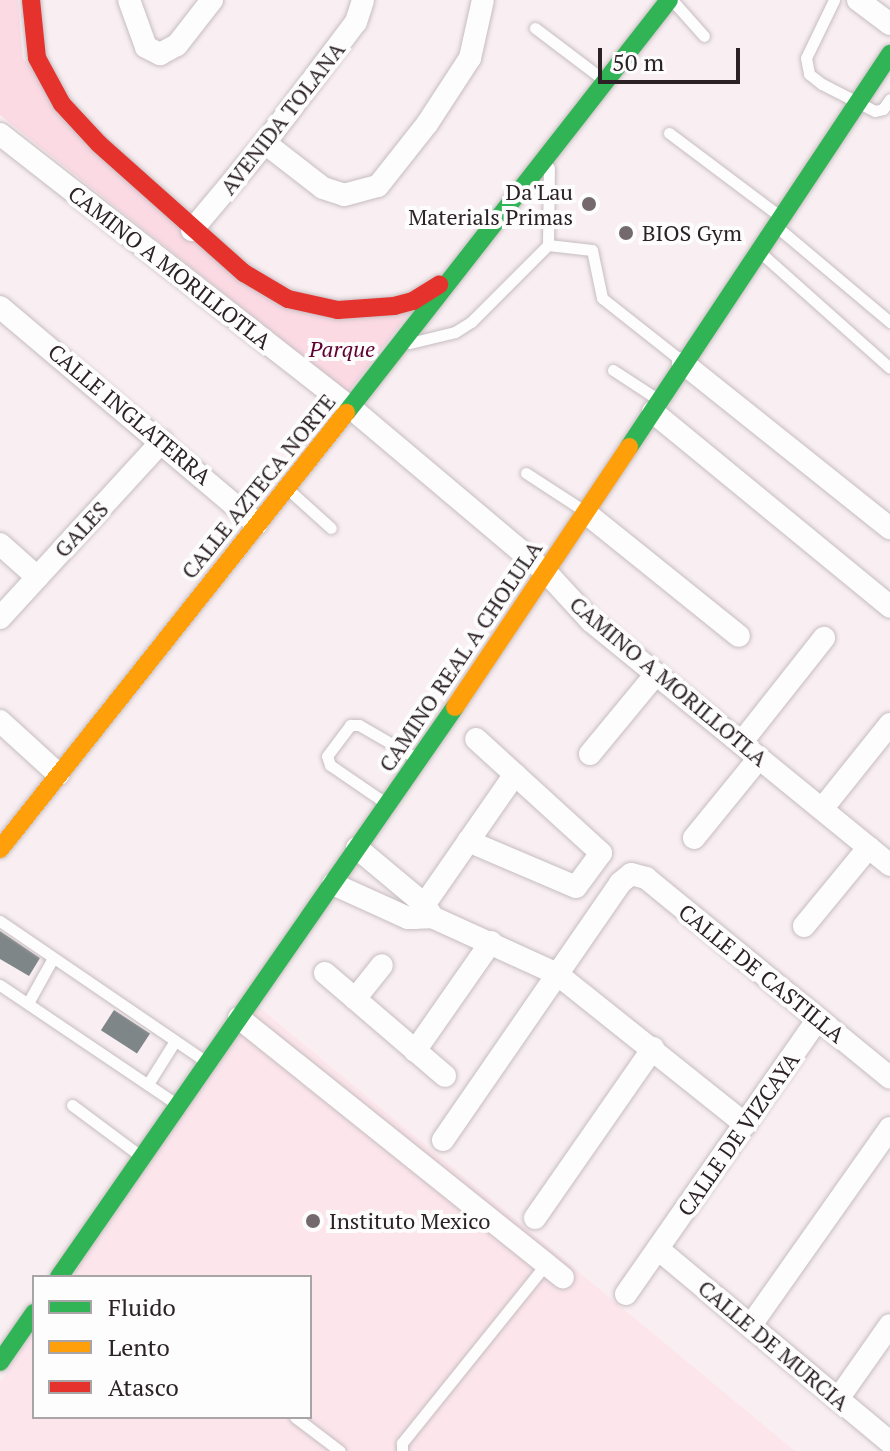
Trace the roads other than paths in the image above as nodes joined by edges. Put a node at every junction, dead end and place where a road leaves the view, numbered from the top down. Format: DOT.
graph roads {
  1 [pos="31,0"];
  2 [pos="129,0"];
  3 [pos="212,0"];
  4 [pos="363,0"];
  5 [pos="483,0"];
  6 [pos="671,0"];
  7 [pos="834,0"];
  8 [pos="858,0"];
  9 [pos="890,24"];
  10 [pos="535,28"];
  11 [pos="704,36"];
  12 [pos="889,57"];
  13 [pos="605,81"];
  14 [pos="890,99"];
  15 [pos="858,103"];
  16 [pos="669,133"];
  17 [pos="0,134"];
  18 [pos="265,143"];
  19 [pos="550,152"];
  20 [pos="778,221"];
  21 [pos="192,230"];
  22 [pos="548,245"];
  23 [pos="758,251"];
  24 [pos="461,268"];
  25 [pos="0,307"];
  26 [pos="890,322"];
  27 [pos="398,346"];
  28 [pos="683,363"];
  29 [pos="890,368"];
  30 [pos="613,370"];
  31 [pos="656,406"];
  32 [pos="351,408"];
  33 [pos="162,441"];
  34 [pos="526,473"];
  35 [pos="286,488"];
  36 [pos="586,513"];
  37 [pos="257,524"];
  38 [pos="331,528"];
  39 [pos="890,528"];
  40 [pos="0,544"];
  41 [pos="547,573"];
  42 [pos="37,577"];
  43 [pos="890,607"];
  44 [pos="0,618"];
  45 [pos="739,636"];
  46 [pos="824,638"];
  47 [pos="656,674"];
  48 [pos="0,721"];
  49 [pos="890,724"];
  50 [pos="476,739"];
  51 [pos="750,750"];
  52 [pos="590,754"];
  53 [pos="419,759"];
  54 [pos="58,774"];
  55 [pos="515,774"];
  56 [pos="387,804"];
  57 [pos="822,809"];
  58 [pos="694,838"];
  59 [pos="468,841"];
  60 [pos="869,847"];
  61 [pos="357,848"];
  62 [pos="0,849"];
  63 [pos="890,865"];
  64 [pos="333,884"];
  65 [pos="403,888"];
  66 [pos="390,909"];
  67 [pos="424,913"];
  68 [pos="0,921"];
  69 [pos="804,926"];
  70 [pos="491,942"];
  71 [pos="53,958"];
  72 [pos="382,965"];
  73 [pos="325,973"];
  74 [pos="557,974"];
  75 [pos="0,985"];
  76 [pos="355,999"];
  77 [pos="28,1003"];
  78 [pos="239,1018"];
  79 [pos="818,1019"];
  80 [pos="175,1041"];
  81 [pos="653,1048"];
  82 [pos="415,1051"];
  83 [pos="208,1063"];
  84 [pos="445,1076"];
  85 [pos="890,1078"];
  86 [pos="148,1084"];
  87 [pos="72,1105"];
  88 [pos="178,1105"];
  89 [pos="745,1124"];
  90 [pos="890,1128"];
  91 [pos="443,1140"];
  92 [pos="142,1157"];
  93 [pos="535,1218"];
  94 [pos="658,1249"];
  95 [pos="555,1271"];
  96 [pos="60,1275"];
  97 [pos="626,1294"];
  98 [pos="32,1316"];
  99 [pos="751,1325"];
  100 [pos="890,1325"];
  101 [pos="0,1361"];
  102 [pos="838,1399"];
  103 [pos="298,1419"];
  104 [pos="890,1442"];
  105 [pos="340,1451"];
  106 [pos="402,1451"];
  1 -- 21 [label="main road"];
  2 -- 3 [label="street"];
  4 -- 18 [label="street, AVENIDA TOLANA"];
  5 -- 18 [label="street"];
  6 -- 11 [label="lane"];
  6 -- 13 [label="main road, CALLE AZTECA NORTE"];
  7 -- 15 [label="lane"];
  8 -- 9 [label="street"];
  10 -- 13 [label="lane"];
  12 -- 15 [label="main road, CAMINO REAL A CHOLULA"];
  13 -- 19 [label="main road, CALLE AZTECA NORTE"];
  14 -- 15 [label="lane"];
  15 -- 20 [label="main road, CAMINO REAL A CHOLULA"];
  16 -- 20 [label="lane"];
  17 -- 32 [label="street, CAMINO A MORILLOTLA"];
  18 -- 21 [label="street, AVENIDA TOLANA"];
  19 -- 22 [label="lane"];
  19 -- 24 [label="main road, CALLE AZTECA NORTE"];
  20 -- 23 [label="main road, CAMINO REAL A CHOLULA"];
  20 -- 26 [label="lane"];
  21 -- 24 [label="main road"];
  22 -- 27 [label="lane"];
  22 -- 28 [label="lane"];
  23 -- 28 [label="main road, CAMINO REAL A CHOLULA"];
  23 -- 29 [label="lane"];
  24 -- 27 [label="main road, CALLE AZTECA NORTE"];
  25 -- 33 [label="street, CALLE INGLATERRA"];
  27 -- 32 [label="main road, CALLE AZTECA NORTE"];
  28 -- 31 [label="main road, CAMINO REAL A CHOLULA"];
  28 -- 39 [label="street"];
  30 -- 31 [label="lane"];
  31 -- 36 [label="main road, CAMINO REAL A CHOLULA"];
  31 -- 43 [label="street"];
  32 -- 35 [label="main road, CALLE AZTECA NORTE"];
  32 -- 41 [label="street, CAMINO A MORILLOTLA"];
  33 -- 37 [label="street, CALLE INGLATERRA"];
  33 -- 42 [label="street, GALES"];
  34 -- 36 [label="lane"];
  35 -- 37 [label="main road, CALLE AZTECA NORTE"];
  35 -- 38 [label="lane"];
  36 -- 41 [label="main road, CAMINO REAL A CHOLULA"];
  36 -- 45 [label="street"];
  37 -- 54 [label="main road, CALLE AZTECA NORTE"];
  40 -- 42 [label="street"];
  41 -- 47 [label="street, CAMINO A MORILLOTLA"];
  41 -- 53 [label="main road, CAMINO REAL A CHOLULA"];
  42 -- 44 [label="street, GALES"];
  46 -- 51 [label="street"];
  47 -- 51 [label="street, CAMINO A MORILLOTLA"];
  47 -- 52 [label="street"];
  48 -- 54 [label="street"];
  49 -- 57 [label="street"];
  50 -- 55 [label="street"];
  51 -- 57 [label="street, CAMINO A MORILLOTLA"];
  51 -- 58 [label="street"];
  53 -- 56 [label="main road, CAMINO REAL A CHOLULA"];
  53 -- 56 [label="lane"];
  54 -- 62 [label="main road, CALLE AZTECA NORTE"];
  55 -- 59 [label="street"];
  55 -- 59 [label="street"];
  56 -- 61 [label="main road, CAMINO REAL A CHOLULA"];
  57 -- 60 [label="street, CAMINO A MORILLOTLA"];
  59 -- 67 [label="street"];
  60 -- 63 [label="street, CAMINO A MORILLOTLA"];
  60 -- 69 [label="street"];
  61 -- 64 [label="main road, CAMINO REAL A CHOLULA"];
  61 -- 65 [label="street"];
  64 -- 66 [label="street"];
  64 -- 78 [label="main road, CAMINO REAL A CHOLULA"];
  65 -- 66 [label="street"];
  65 -- 67 [label="street"];
  66 -- 67 [label="street"];
  67 -- 70 [label="street"];
  68 -- 71 [label="lane"];
  70 -- 74 [label="street"];
  70 -- 82 [label="street"];
  71 -- 77 [label="lane"];
  71 -- 80 [label="lane"];
  72 -- 76 [label="street"];
  73 -- 76 [label="street"];
  74 -- 79 [label="street, CALLE DE CASTILLA"];
  74 -- 81 [label="street"];
  74 -- 91 [label="street"];
  75 -- 77 [label="lane"];
  76 -- 82 [label="street"];
  77 -- 86 [label="lane"];
  78 -- 83 [label="main road, CAMINO REAL A CHOLULA"];
  78 -- 95 [label="street"];
  79 -- 85 [label="street, CALLE DE CASTILLA"];
  79 -- 89 [label="street, CALLE DE VIZCAYA"];
  80 -- 83 [label="lane"];
  80 -- 86 [label="lane"];
  81 -- 89 [label="street"];
  81 -- 93 [label="street"];
  82 -- 84 [label="street"];
  83 -- 88 [label="main road, CAMINO REAL A CHOLULA"];
  86 -- 88 [label="lane"];
  87 -- 92 [label="lane"];
  88 -- 92 [label="main road, CAMINO REAL A CHOLULA"];
  89 -- 94 [label="street, CALLE DE VIZCAYA"];
  90 -- 99 [label="street"];
  92 -- 96 [label="main road, CAMINO REAL A CHOLULA"];
  94 -- 97 [label="street, CALLE DE VIZCAYA"];
  94 -- 99 [label="street, CALLE DE MURCIA"];
  95 -- 106 [label="lane"];
  98 -- 101 [label="main road"];
  99 -- 102 [label="street, CALLE DE MURCIA"];
  100 -- 102 [label="street"];
  102 -- 104 [label="street, CALLE DE MURCIA"];
  103 -- 105 [label="lane"];
}
